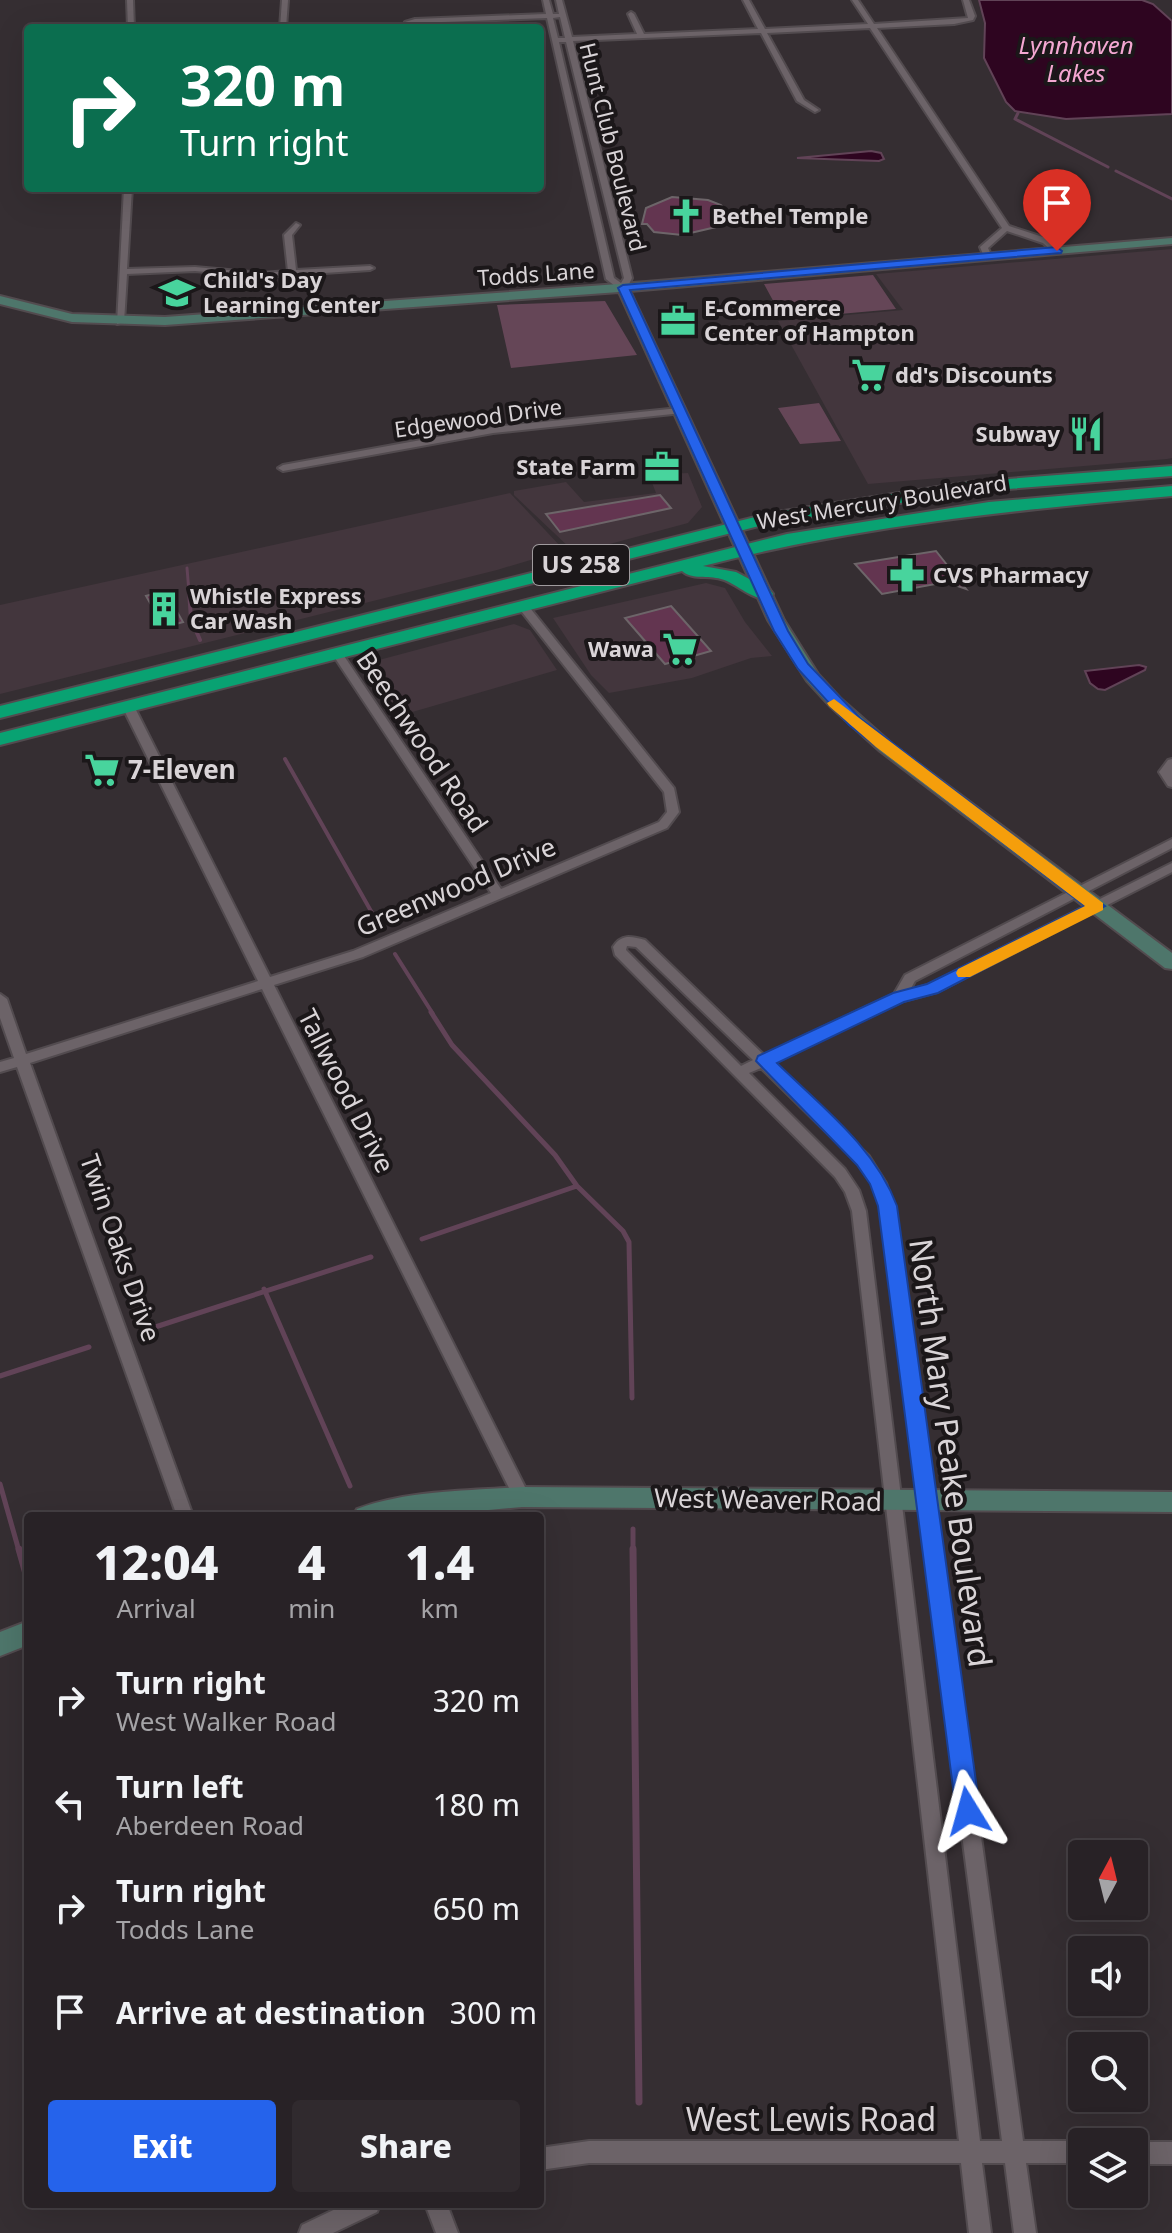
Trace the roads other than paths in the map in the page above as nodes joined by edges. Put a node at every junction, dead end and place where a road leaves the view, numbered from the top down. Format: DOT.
graph roads {
  1 [pos="130,0"];
  2 [pos="285,0"];
  3 [pos="546,0"];
  4 [pos="559,0"];
  5 [pos="746,0"];
  6 [pos="855,0"];
  7 [pos="966,0"];
  8 [pos="631,14"];
  9 [pos="550,16"];
  10 [pos="562,16"];
  11 [pos="131,24"];
  12 [pos="283,24"];
  13 [pos="407,24"];
  14 [pos="872,26"];
  15 [pos="763,31"];
  16 [pos="642,37"];
  17 [pos="569,40"];
  18 [pos="555,41"];
  19 [pos="815,110"];
  20 [pos="128,192"];
  21 [pos="296,225"];
  22 [pos="1006,228"];
  23 [pos="1172,241"];
  24 [pos="1057,251"];
  25 [pos="988,257"];
  26 [pos="370,268"];
  27 [pos="123,272"];
  28 [pos="292,273"];
  29 [pos="623,288"];
  30 [pos="0,300"];
  31 [pos="120,322"];
  32 [pos="679,411"];
  33 [pos="283,468"];
  34 [pos="1172,471"];
  35 [pos="1172,491"];
  36 [pos="733,527"];
  37 [pos="744,549"];
  38 [pos="649,573"];
  39 [pos="764,594"];
  40 [pos="522,605"];
  41 [pos="336,652"];
  42 [pos="128,706"];
  43 [pos="0,712"];
  44 [pos="0,739"];
  45 [pos="1172,763"];
  46 [pos="1172,783"];
  47 [pos="1172,843"];
  48 [pos="1172,867"];
  49 [pos="1076,890"];
  50 [pos="499,896"];
  51 [pos="1097,906"];
  52 [pos="1172,963"];
  53 [pos="267,985"];
  54 [pos="899,997"];
  55 [pos="0,999"];
  56 [pos="23,1060"];
  57 [pos="765,1061"];
  58 [pos="0,1067"];
  59 [pos="740,1072"];
  60 [pos="522,1497"];
  61 [pos="893,1501"];
  62 [pos="926,1501"];
  63 [pos="1172,1502"];
  64 [pos="184,1512"];
  65 [pos="386,1512"];
  66 [pos="24,1635"];
  67 [pos="0,1644"];
  68 [pos="971,2152"];
  69 [pos="1015,2152"];
  70 [pos="1068,2152"];
  71 [pos="1148,2153"];
  72 [pos="1172,2153"];
  73 [pos="544,2158"];
  74 [pos="361,2208"];
  75 [pos="438,2208"];
  76 [pos="310,2233"];
  77 [pos="447,2233"];
  78 [pos="980,2233"];
  79 [pos="1025,2233"];
  1 -- 11 [label="street"];
  2 -- 12 [label="street"];
  3 -- 9 [label="street, Hunt Club Boulevard"];
  4 -- 10 [label="street, Hunt Club Boulevard"];
  5 -- 15 [label="street"];
  6 -- 14 [label="street"];
  7 -- 14 [label="street"];
  8 -- 16 [label="street"];
  9 -- 10 [label="street"];
  9 -- 13 [label="street"];
  9 -- 18 [label="street, Hunt Club Boulevard"];
  10 -- 17 [label="street, Hunt Club Boulevard"];
  14 -- 15 [label="street"];
  14 -- 22 [label="street"];
  15 -- 16 [label="street"];
  15 -- 19 [label="street"];
  16 -- 17 [label="street"];
  17 -- 18 [label="street"];
  17 -- 29 [label="street, Hunt Club Boulevard"];
  18 -- 29 [label="street, Hunt Club Boulevard"];
  20 -- 27 [label="street"];
  21 -- 28 [label="street"];
  22 -- 24 [label="street"];
  22 -- 25 [label="street"];
  23 -- 24 [label="main road, Todds Lane"];
  24 -- 25 [label="main road, Todds Lane"];
  25 -- 29 [label="main road, Todds Lane"];
  26 -- 28 [label="street"];
  27 -- 28 [label="street"];
  27 -- 31 [label="street"];
  29 -- 31 [label="main road, Todds Lane"];
  29 -- 32 [label="main road"];
  30 -- 31 [label="main road, Todds Lane"];
  32 -- 33 [label="street, Edgewood Drive"];
  32 -- 36 [label="main road"];
  34 -- 36 [label="highway, West Mercury Boulevard / US 258"];
  35 -- 37 [label="highway, West Mercury Boulevard / US 258"];
  36 -- 37 [label="main road"];
  36 -- 43 [label="highway, West Mercury Boulevard / US 258"];
  37 -- 38 [label="highway, West Mercury Boulevard / US 258"];
  37 -- 39 [label="main road"];
  38 -- 39 [label="highway"];
  38 -- 40 [label="highway, West Mercury Boulevard / US 258"];
  39 -- 49 [label="main road"];
  40 -- 41 [label="highway, West Mercury Boulevard / US 258"];
  40 -- 50 [label="street, Greenwood Drive"];
  41 -- 42 [label="highway, West Mercury Boulevard / US 258"];
  41 -- 50 [label="street, Beechwood Road"];
  42 -- 44 [label="highway, West Mercury Boulevard / US 258"];
  42 -- 53 [label="street, Tallwood Drive"];
  45 -- 46 [label="street"];
  47 -- 49 [label="street"];
  48 -- 51 [label="street"];
  49 -- 51 [label="main road"];
  49 -- 54 [label="street"];
  50 -- 53 [label="street, Greenwood Drive"];
  51 -- 52 [label="main road"];
  51 -- 54 [label="street"];
  53 -- 56 [label="street, Greenwood Drive"];
  53 -- 60 [label="street, Tallwood Drive"];
  54 -- 57 [label="street"];
  55 -- 56 [label="street, Twin Oaks Drive"];
  56 -- 58 [label="street, Greenwood Drive"];
  56 -- 64 [label="street, Twin Oaks Drive"];
  57 -- 59 [label="street"];
  57 -- 59 [label="street, North Mary Peake Boulevard"];
  57 -- 62 [label="street, North Mary Peake Boulevard"];
  59 -- 61 [label="street, North Mary Peake Boulevard"];
  60 -- 61 [label="main road, West Weaver Road"];
  60 -- 65 [label="main road, West Weaver Road"];
  61 -- 62 [label="main road, West Weaver Road"];
  61 -- 68 [label="street, North Mary Peake Boulevard"];
  62 -- 63 [label="main road, West Weaver Road"];
  62 -- 69 [label="street, North Mary Peake Boulevard"];
  66 -- 67 [label="main road"];
  68 -- 69 [label="street, West Lewis Road"];
  68 -- 73 [label="street, West Lewis Road"];
  68 -- 78 [label="street, North Mary Peake Boulevard"];
  69 -- 70 [label="street, West Lewis Road"];
  69 -- 79 [label="street, North Mary Peake Boulevard"];
  71 -- 72 [label="street"];
  74 -- 76 [label="street"];
  75 -- 77 [label="street"];
}
